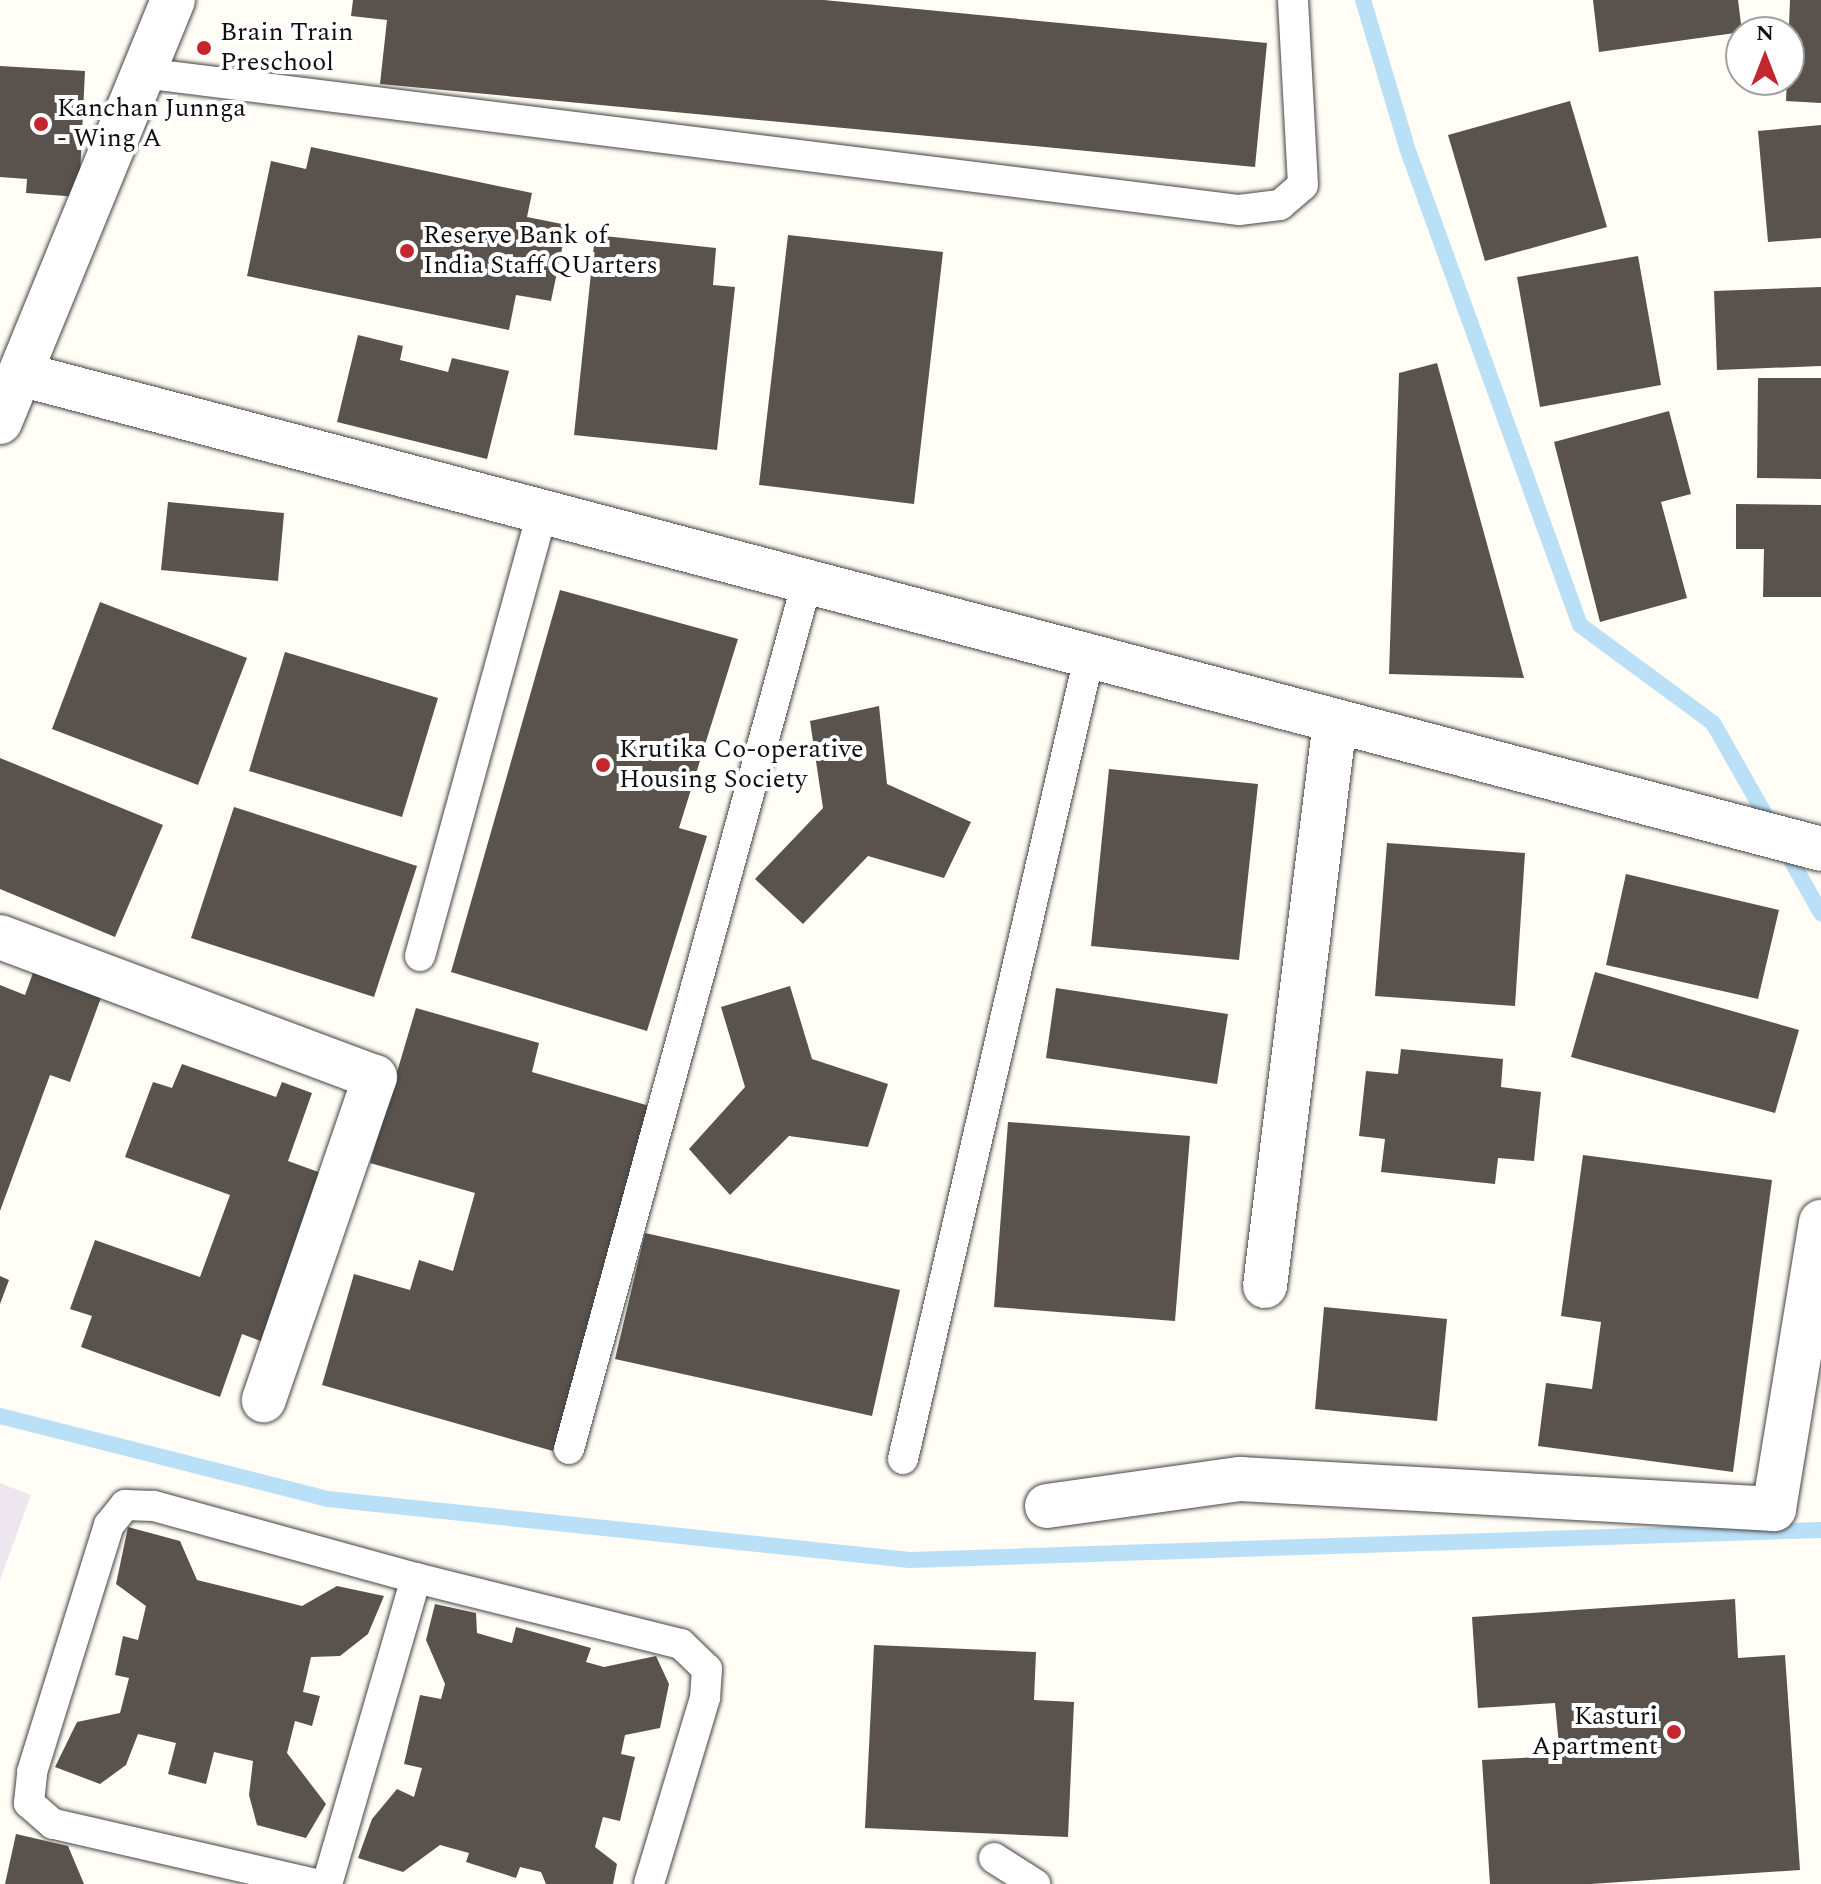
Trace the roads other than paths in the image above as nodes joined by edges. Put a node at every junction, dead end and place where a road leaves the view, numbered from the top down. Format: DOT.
graph roads {
  1 [pos="173,0"];
  2 [pos="1293,0"];
  3 [pos="143,73"];
  4 [pos="20,374"];
  5 [pos="0,422"];
  6 [pos="542,512"];
  7 [pos="807,582"];
  8 [pos="1089,657"];
  9 [pos="1335,722"];
  10 [pos="1818,847"];
  11 [pos="0,937"];
  12 [pos="420,956"];
  13 [pos="1821,1222"];
  14 [pos="1265,1286"];
  15 [pos="264,1400"];
  16 [pos="569,1449"];
  17 [pos="903,1459"];
  18 [pos="1047,1506"];
  19 [pos="416,1578"];
  20 [pos="994,1858"];
  21 [pos="316,1884"];
  22 [pos="327,1884"];
  23 [pos="649,1884"];
  24 [pos="1035,1884"];
  1 -- 3 [label="street"];
  2 -- 3 [label="lane"];
  3 -- 4 [label="street"];
  4 -- 5 [label="street"];
  4 -- 6 [label="street"];
  6 -- 7 [label="street"];
  6 -- 12 [label="lane"];
  7 -- 8 [label="street"];
  7 -- 16 [label="lane"];
  8 -- 9 [label="street"];
  8 -- 17 [label="lane"];
  9 -- 10 [label="street"];
  9 -- 14 [label="street"];
  11 -- 15 [label="street"];
  13 -- 18 [label="street"];
  19 -- 21 [label="lane"];
  19 -- 22 [label="lane"];
  19 -- 23 [label="lane"];
  20 -- 24 [label="lane"];
}
